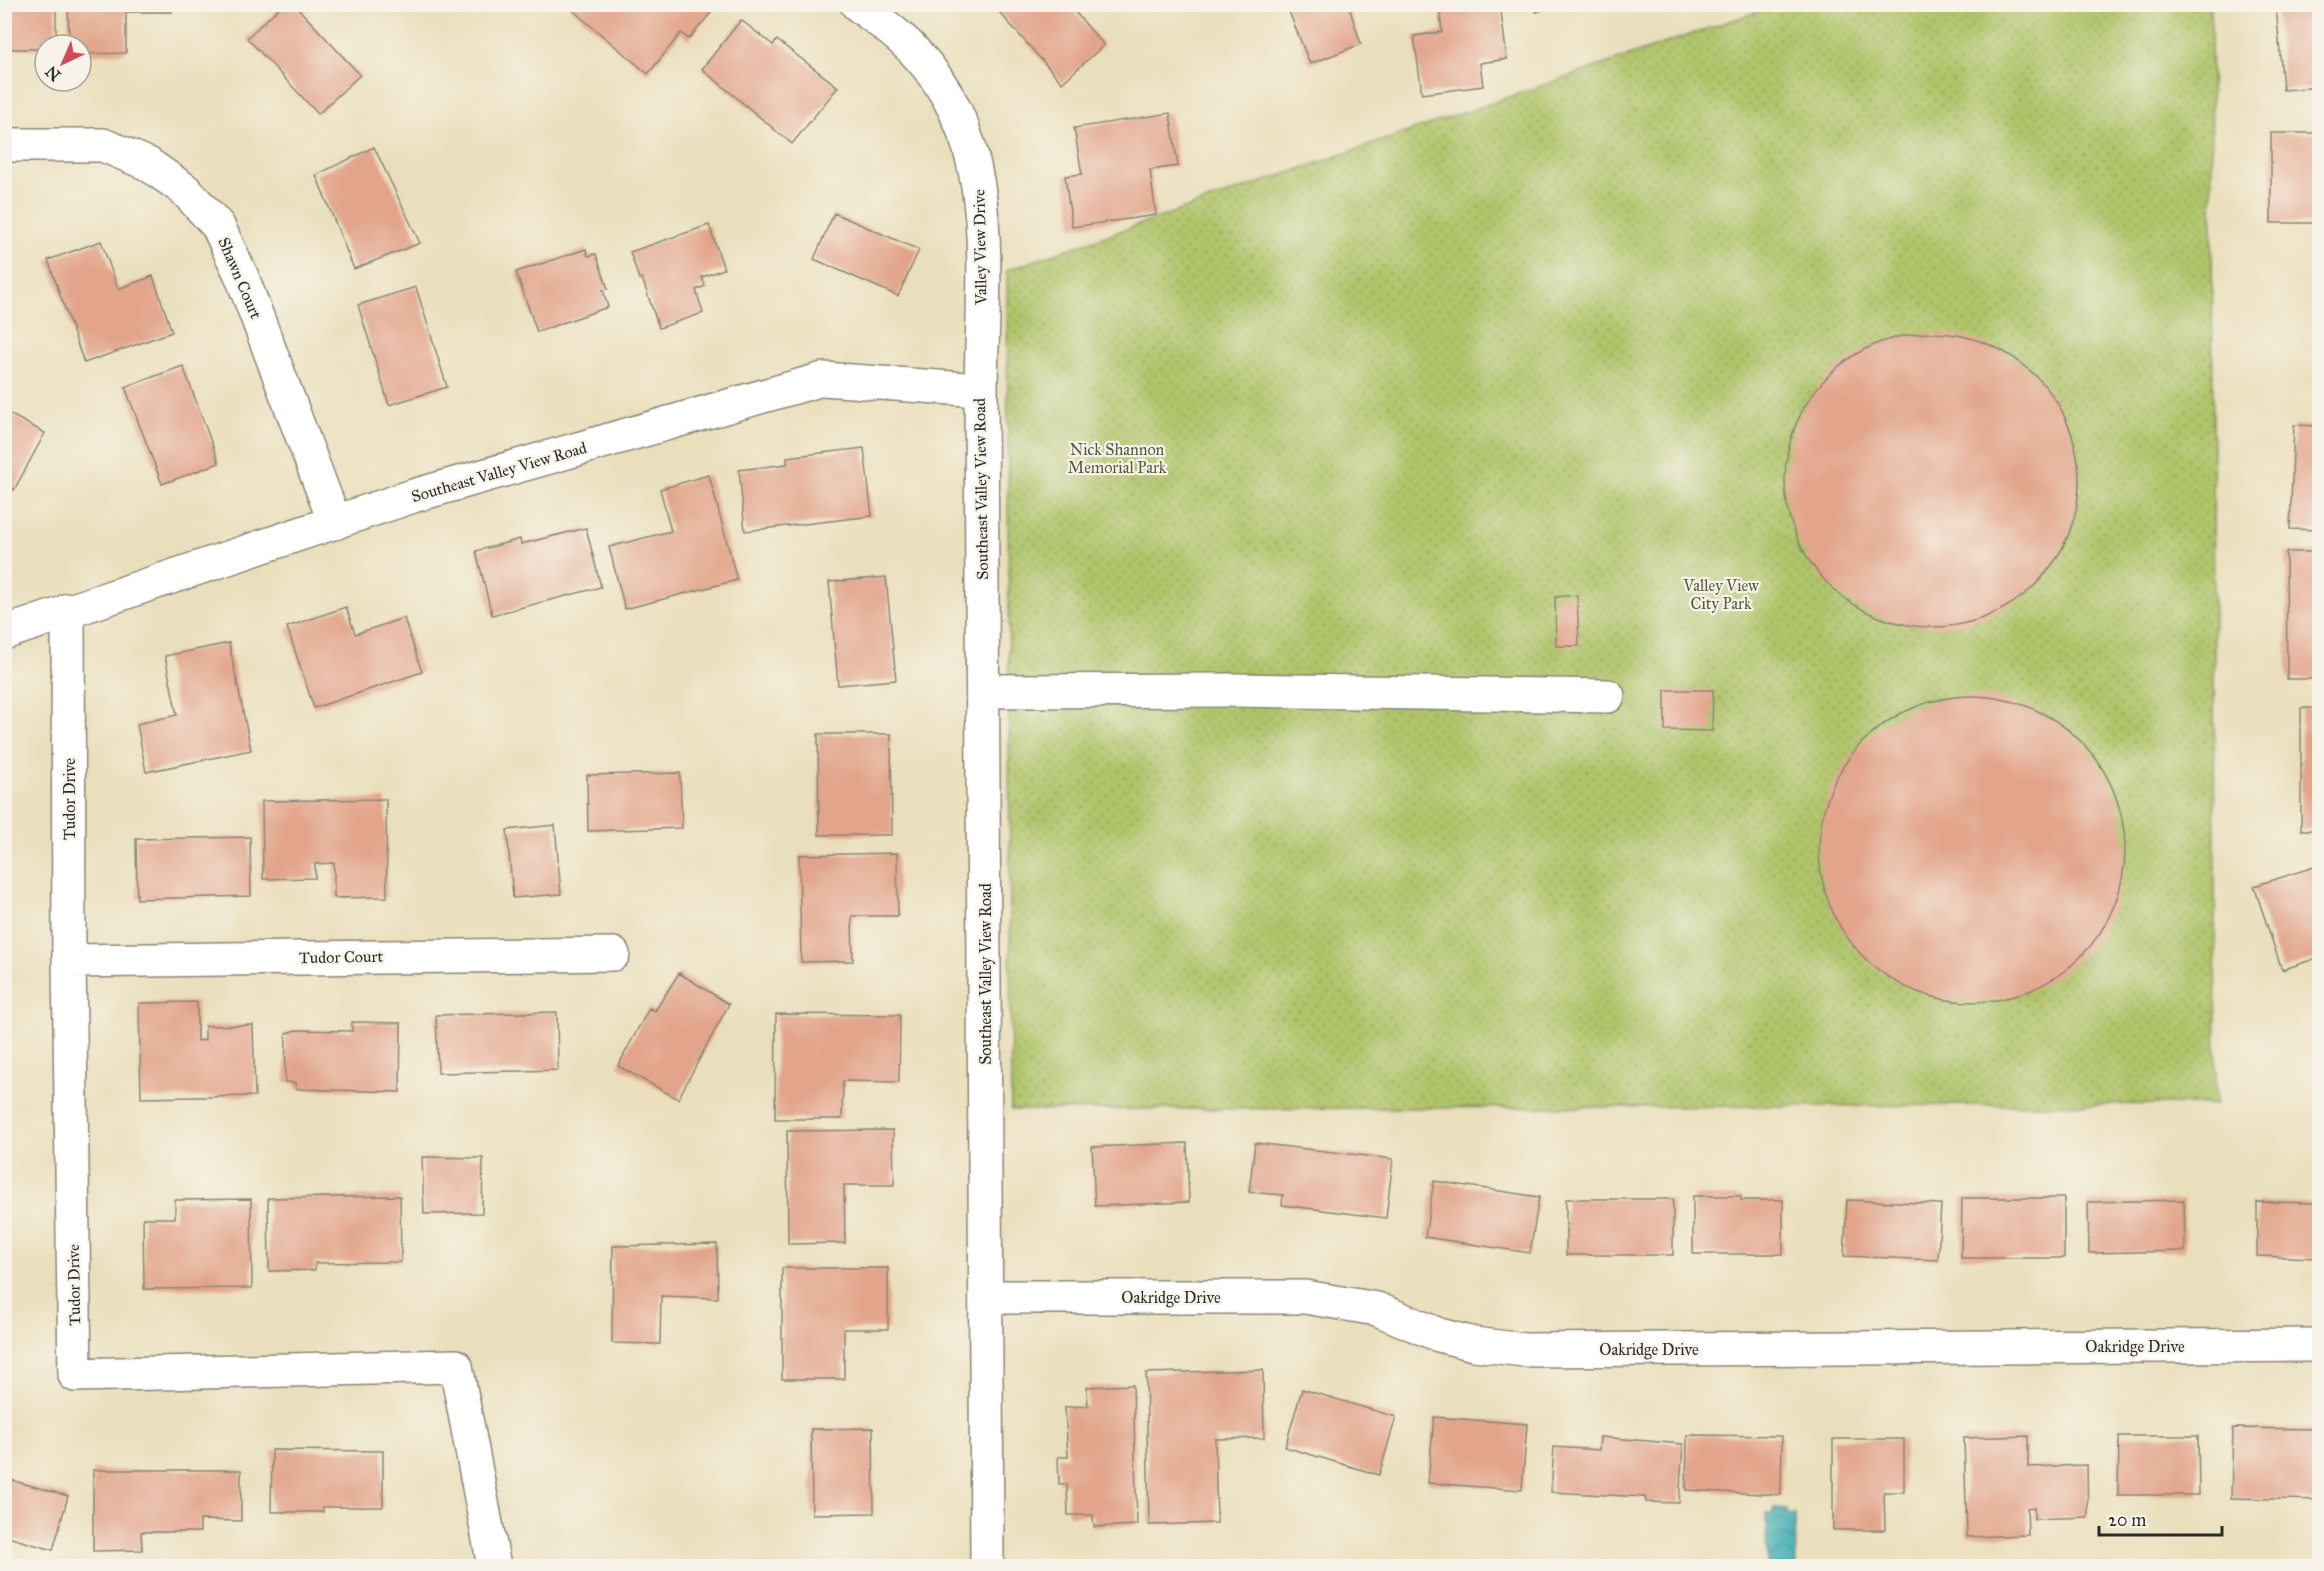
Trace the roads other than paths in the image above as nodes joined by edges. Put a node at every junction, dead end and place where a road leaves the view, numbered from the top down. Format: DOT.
graph roads {
  1 [pos="857,4"];
  2 [pos="4,145"];
  3 [pos="981,390"];
  4 [pos="335,523"];
  5 [pos="68,610"];
  6 [pos="4,633"];
  7 [pos="983,691"];
  8 [pos="1608,696"];
  9 [pos="613,954"];
  10 [pos="69,961"];
  11 [pos="987,1297"];
  12 [pos="2319,1345"];
  13 [pos="494,1566"];
  14 [pos="987,1566"];
  1 -- 3 [label="street, Valley View Drive"];
  2 -- 4 [label="street, Shawn Court"];
  3 -- 4 [label="street, Southeast Valley View Road"];
  3 -- 7 [label="street, Southeast Valley View Road"];
  4 -- 5 [label="street, Southeast Valley View Road"];
  5 -- 6 [label="street, Southeast Valley View Road"];
  5 -- 10 [label="street, Tudor Drive"];
  7 -- 8 [label="street"];
  7 -- 11 [label="street, Southeast Valley View Road"];
  9 -- 10 [label="street, Tudor Court"];
  10 -- 13 [label="street, Tudor Drive"];
  11 -- 12 [label="street, Oakridge Drive"];
  11 -- 14 [label="street, Southeast Valley View Road"];
}
